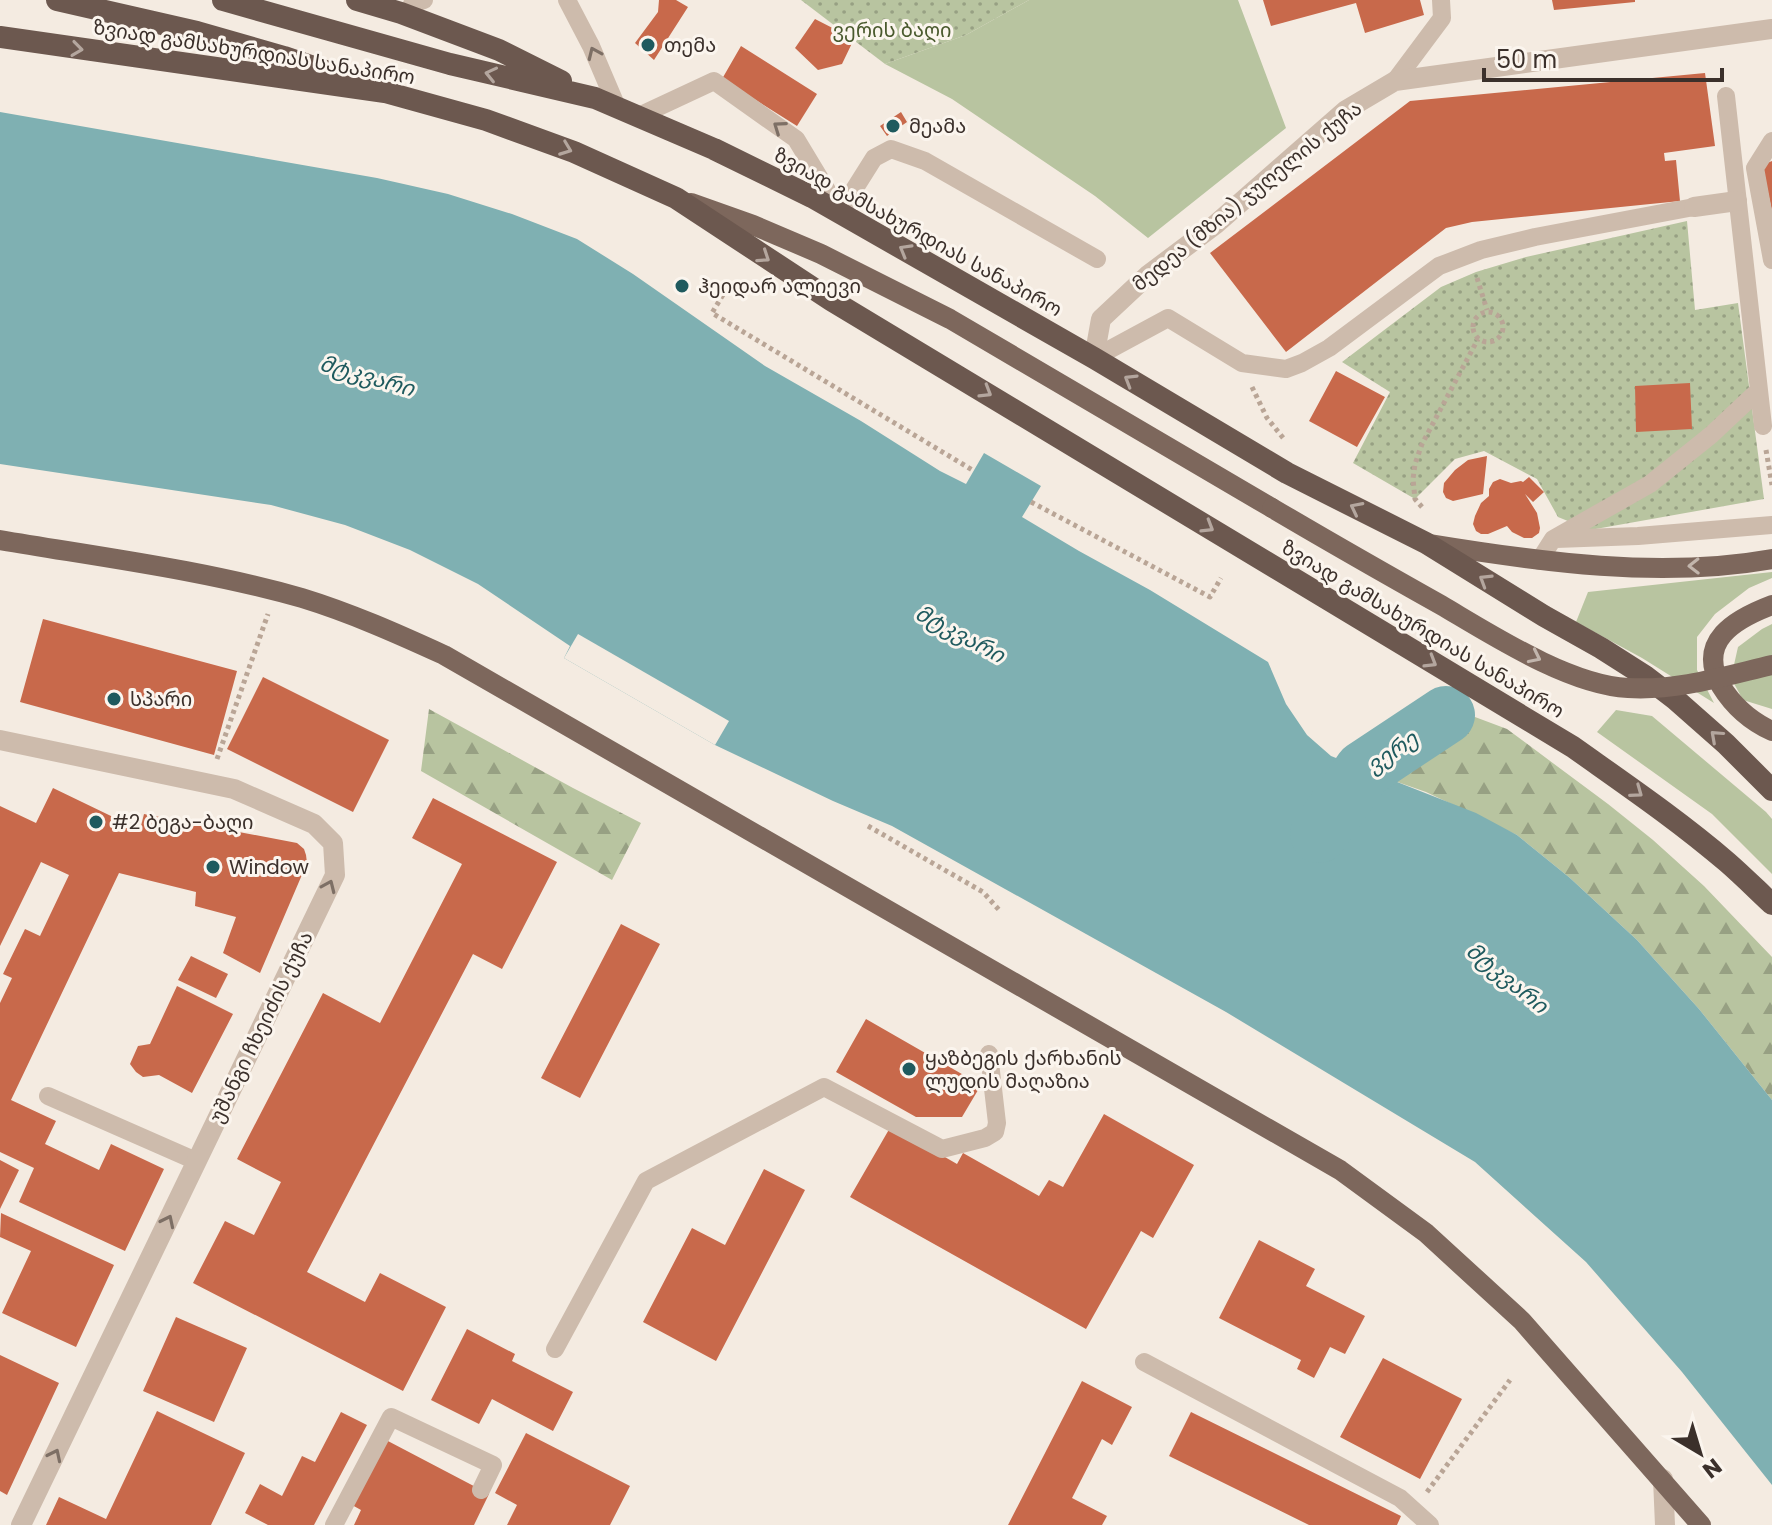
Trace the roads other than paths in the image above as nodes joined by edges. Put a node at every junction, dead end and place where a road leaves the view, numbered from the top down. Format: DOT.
graph roads {
  1 [pos="57,0"];
  2 [pos="223,0"];
  3 [pos="357,0"];
  4 [pos="567,0"];
  5 [pos="1441,0"];
  6 [pos="412,4"];
  7 [pos="1772,29"];
  8 [pos="0,37"];
  9 [pos="1395,81"];
  10 [pos="385,92"];
  11 [pos="1726,96"];
  12 [pos="595,98"];
  13 [pos="617,107"];
  14 [pos="639,116"];
  15 [pos="1772,141"];
  16 [pos="676,198"];
  17 [pos="1737,201"];
  18 [pos="1694,207"];
  19 [pos="840,212"];
  20 [pos="1097,259"];
  21 [pos="1772,260"];
  22 [pos="1094,358"];
  23 [pos="1759,390"];
  24 [pos="1763,426"];
  25 [pos="1772,525"];
  26 [pos="1553,539"];
  27 [pos="0,540"];
  28 [pos="1426,543"];
  29 [pos="1772,559"];
  30 [pos="1539,561"];
  31 [pos="1772,605"];
  32 [pos="1772,665"];
  33 [pos="1772,731"];
  34 [pos="0,740"];
  35 [pos="1772,790"];
  36 [pos="1772,904"];
  37 [pos="989,1054"];
  38 [pos="48,1096"];
  39 [pos="196,1161"];
  40 [pos="555,1349"];
  41 [pos="1144,1362"];
  42 [pos="1663,1479"];
  43 [pos="481,1490"];
  44 [pos="21,1525"];
  45 [pos="334,1525"];
  46 [pos="1430,1525"];
  47 [pos="1665,1525"];
  48 [pos="1701,1525"];
  1 -- 10 [label="highway"];
  12 -- 2 [label="highway, ზვიად გამსახურდიას სანაპირო, one-way"];
  3 -- 6 [label="highway"];
  13 -- 4 [label="lane, one-way"];
  5 -- 9 [label="lane"];
  6 -- 12 [label="highway"];
  7 -- 9 [label="street, მედეა (მზია) ჯუღელის ქუჩა"];
  8 -- 10 [label="highway, ზვიად გამსახურდიას სანაპირო, one-way"];
  9 -- 22 [label="street, მედეა (მზია) ჯუღელის ქუჩა"];
  10 -- 16 [label="highway, ზვიად გამსახურდიას სანაპირო, one-way"];
  11 -- 17 [label="lane"];
  12 -- 13 [label="highway, ზვიად გამსახურდიას სანაპირო"];
  13 -- 14 [label="highway, ზვიად გამსახურდიას სანაპირო"];
  14 -- 19 [label="highway, ზვიად გამსახურდიას სანაპირო"];
  19 -- 14 [label="lane, one-way"];
  15 -- 21 [label="lane"];
  16 -- 32 [label="main road, ზვიად გამსახურდიას სანაპირო, one-way, bridge"];
  16 -- 36 [label="highway, ზვიად გამსახურდიას სანაპირო, one-way"];
  17 -- 18 [label="street"];
  17 -- 23 [label="lane"];
  18 -- 22 [label="lane"];
  19 -- 20 [label="lane"];
  22 -- 19 [label="highway, ზვიად გამსახურდიას სანაპირო, one-way"];
  28 -- 22 [label="highway, ზვიად გამსახურდიას სანაპირო, one-way"];
  23 -- 24 [label="lane"];
  23 -- 26 [label="lane"];
  25 -- 26 [label="lane"];
  26 -- 30 [label="lane"];
  27 -- 42 [label="main road"];
  28 -- 30 [label="main road"];
  35 -- 28 [label="highway, ზვიად გამსახურდიას სანაპირო, one-way"];
  29 -- 30 [label="main road, one-way"];
  31 -- 33 [label="main road"];
  39 -- 34 [label="street, უშანგი ჩხეიძის ქუჩა, one-way"];
  37 -- 40 [label="lane"];
  38 -- 39 [label="lane"];
  44 -- 39 [label="street, უშანგი ჩხეიძის ქუჩა, one-way"];
  41 -- 46 [label="lane"];
  42 -- 47 [label="street"];
  42 -- 48 [label="main road"];
  43 -- 45 [label="lane"];
}
